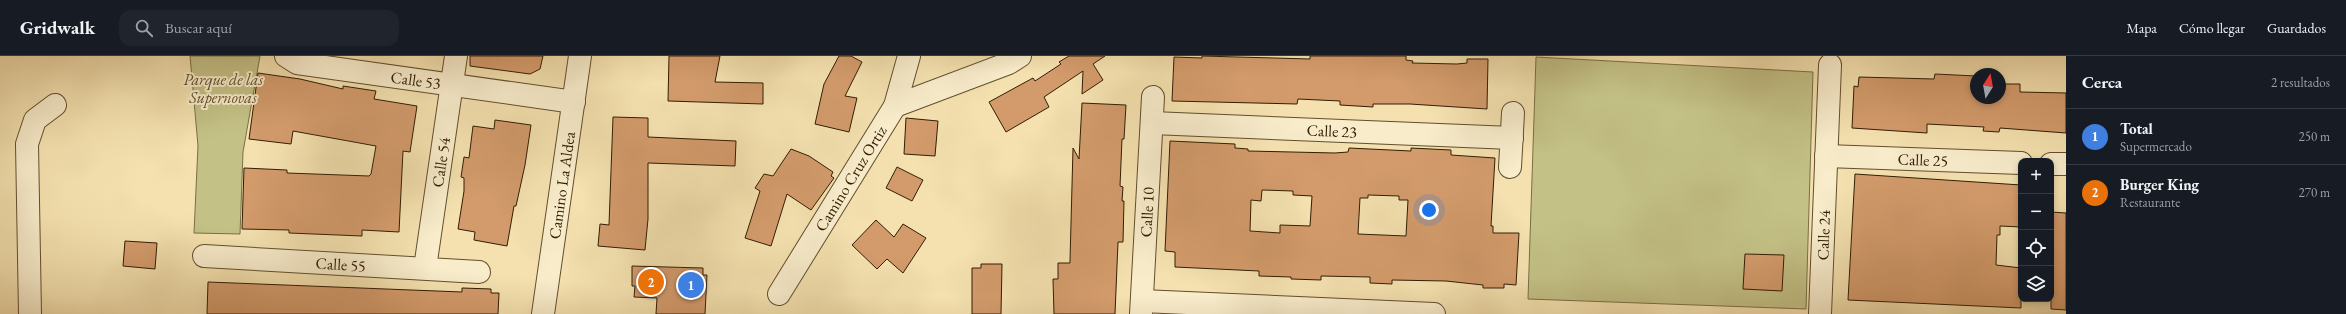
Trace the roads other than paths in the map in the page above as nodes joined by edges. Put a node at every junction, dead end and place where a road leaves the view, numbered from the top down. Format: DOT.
graph roads {
  1 [pos="286,56"];
  2 [pos="456,56"];
  3 [pos="580,56"];
  4 [pos="909,56"];
  5 [pos="1020,56"];
  6 [pos="1830,65"];
  7 [pos="452,85"];
  8 [pos="1153,97"];
  9 [pos="574,102"];
  10 [pos="55,105"];
  11 [pos="895,106"];
  12 [pos="1513,113"];
  13 [pos="1152,122"];
  14 [pos="1512,138"];
  15 [pos="1826,156"];
  16 [pos="2018,163"];
  17 [pos="2054,164"];
  18 [pos="2066,164"];
  19 [pos="1510,167"];
  20 [pos="204,256"];
  21 [pos="425,268"];
  22 [pos="479,272"];
  23 [pos="779,294"];
  24 [pos="1142,308"];
  25 [pos="30,314"];
  26 [pos="543,314"];
  27 [pos="1434,314"];
  28 [pos="1820,314"];
  1 -- 7 [label="street, Calle 53"];
  2 -- 7 [label="street, Calle 54"];
  3 -- 9 [label="street, Camino La Aldea"];
  4 -- 11 [label="street, Camino Cruz Ortiz"];
  5 -- 11 [label="street"];
  6 -- 15 [label="street, Calle 24"];
  7 -- 9 [label="street, Calle 53"];
  7 -- 21 [label="street, Calle 54"];
  8 -- 13 [label="street, Calle 10"];
  9 -- 26 [label="street, Camino La Aldea"];
  10 -- 25 [label="street"];
  11 -- 23 [label="street, Camino Cruz Ortiz"];
  12 -- 14 [label="street"];
  13 -- 14 [label="street, Calle 23"];
  13 -- 24 [label="street, Calle 10"];
  14 -- 19 [label="street"];
  15 -- 16 [label="street, Calle 25"];
  15 -- 28 [label="street, Calle 24"];
  17 -- 18 [label="street"];
  20 -- 21 [label="street, Calle 55"];
  21 -- 22 [label="street, Calle 55"];
  24 -- 27 [label="street"];
}
